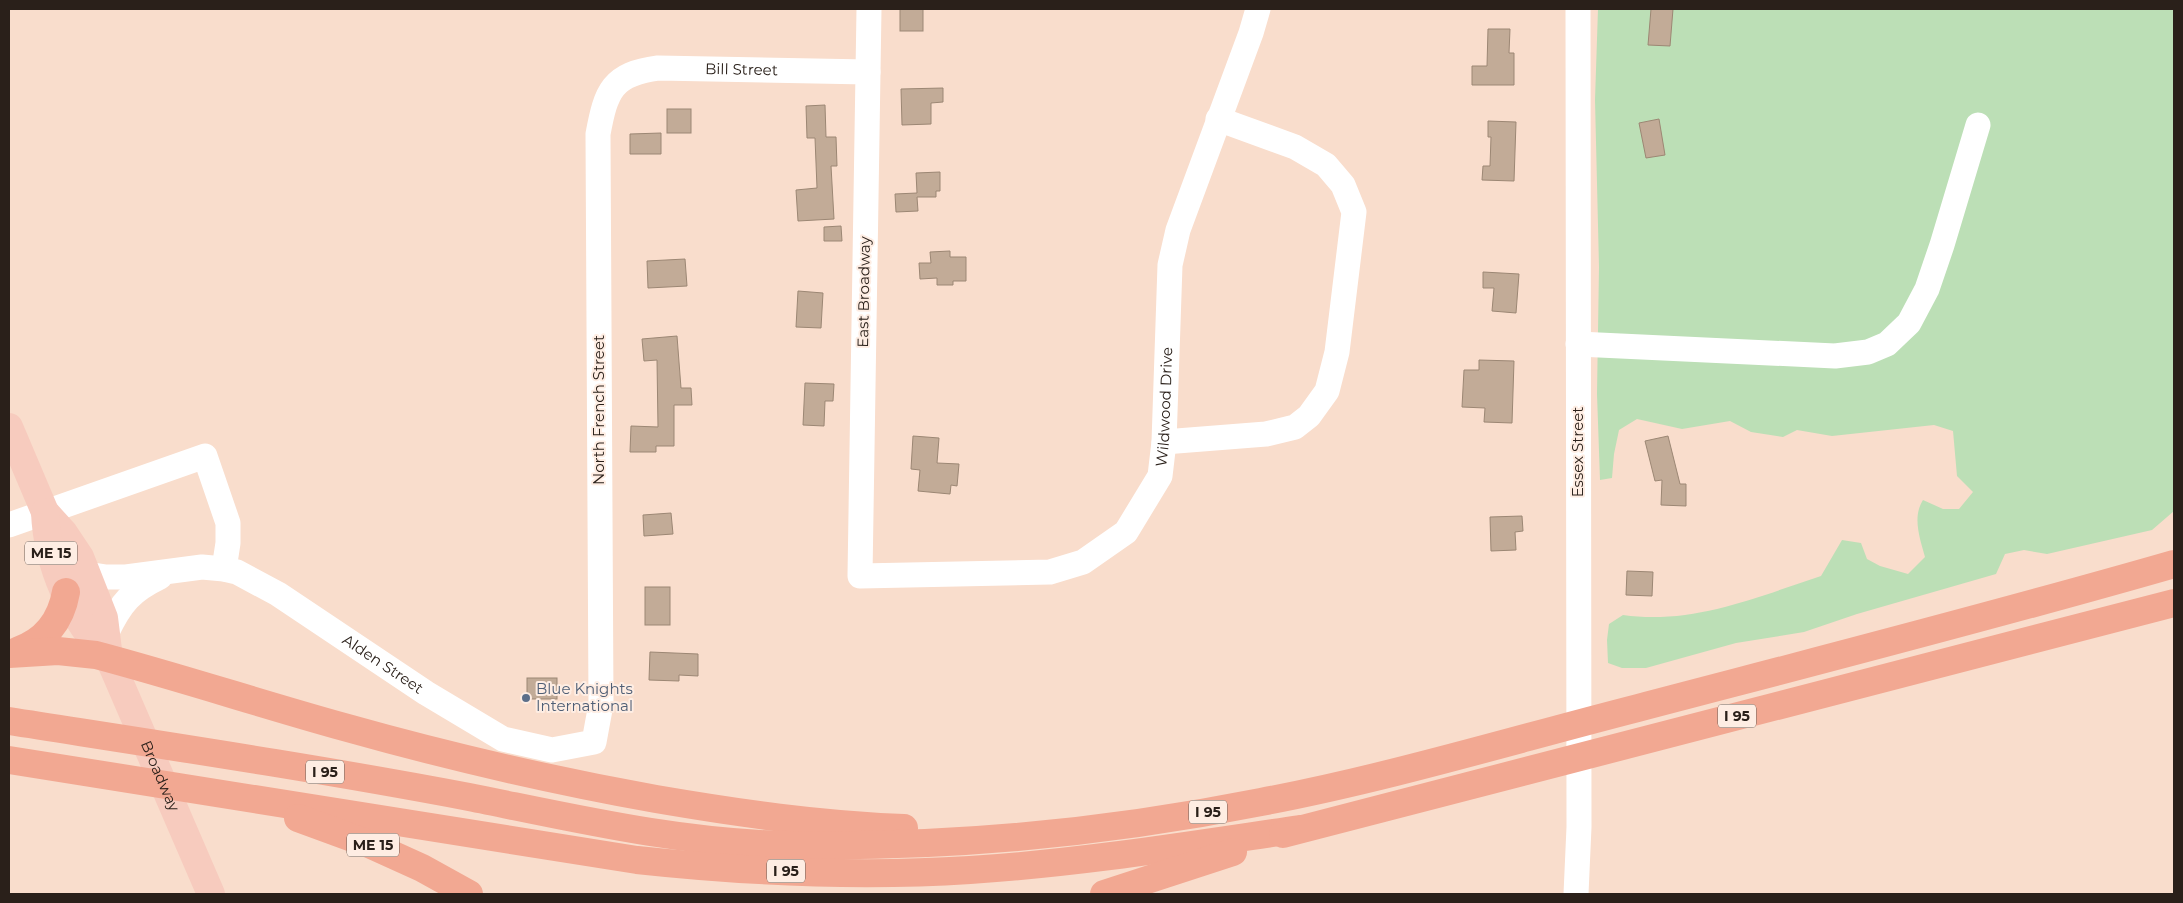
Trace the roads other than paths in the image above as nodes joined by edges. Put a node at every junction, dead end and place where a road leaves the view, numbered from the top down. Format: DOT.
graph roads {
  1 [pos="868,9"];
  2 [pos="1258,9"];
  3 [pos="1578,9"];
  4 [pos="868,72"];
  5 [pos="618,82"];
  6 [pos="1218,119"];
  7 [pos="1978,125"];
  8 [pos="1578,344"];
  9 [pos="9,427"];
  10 [pos="1164,442"];
  11 [pos="45,512"];
  12 [pos="9,525"];
  13 [pos="2174,564"];
  14 [pos="224,568"];
  15 [pos="176,571"];
  16 [pos="87,574"];
  17 [pos="860,576"];
  18 [pos="66,592"];
  19 [pos="2174,603"];
  20 [pos="108,645"];
  21 [pos="9,654"];
  22 [pos="9,721"];
  23 [pos="594,742"];
  24 [pos="9,760"];
  25 [pos="274,801"];
  26 [pos="1300,829"];
  27 [pos="952,841"];
  28 [pos="210,894"];
  29 [pos="470,894"];
  30 [pos="1104,894"];
  31 [pos="1576,894"];
  1 -- 4 [label="street, East Broadway"];
  2 -- 6 [label="street, Wildwood Drive"];
  3 -- 8 [label="street, Essex Street"];
  4 -- 5 [label="street, Bill Street"];
  4 -- 17 [label="street, East Broadway"];
  5 -- 23 [label="street, North French Street"];
  6 -- 10 [label="street, Wildwood Drive"];
  6 -- 10 [label="street"];
  7 -- 8 [label="street"];
  8 -- 31 [label="street, Essex Street"];
  9 -- 11 [label="main road, Broadway / ME 15"];
  10 -- 17 [label="street, Wildwood Drive"];
  11 -- 12 [label="street"];
  11 -- 14 [label="street"];
  11 -- 16 [label="main road, Broadway / ME 15"];
  11 -- 18 [label="main road, Broadway / ME 15"];
  13 -- 27 [label="highway, I 95"];
  14 -- 15 [label="street, Alden Street"];
  14 -- 23 [label="street, Alden Street"];
  15 -- 16 [label="street, Alden Street"];
  15 -- 20 [label="street, Alden Street"];
  16 -- 20 [label="main road, Broadway / ME 15"];
  18 -- 20 [label="main road, Broadway / ME 15"];
  18 -- 21 [label="highway"];
  19 -- 26 [label="highway, I 95"];
  20 -- 21 [label="highway"];
  20 -- 27 [label="highway"];
  20 -- 28 [label="main road, Broadway / ME 15"];
  22 -- 27 [label="highway, I 95"];
  24 -- 25 [label="highway, I 95"];
  25 -- 26 [label="highway, I 95"];
  25 -- 29 [label="highway, ME 15"];
  26 -- 30 [label="highway"];
}
